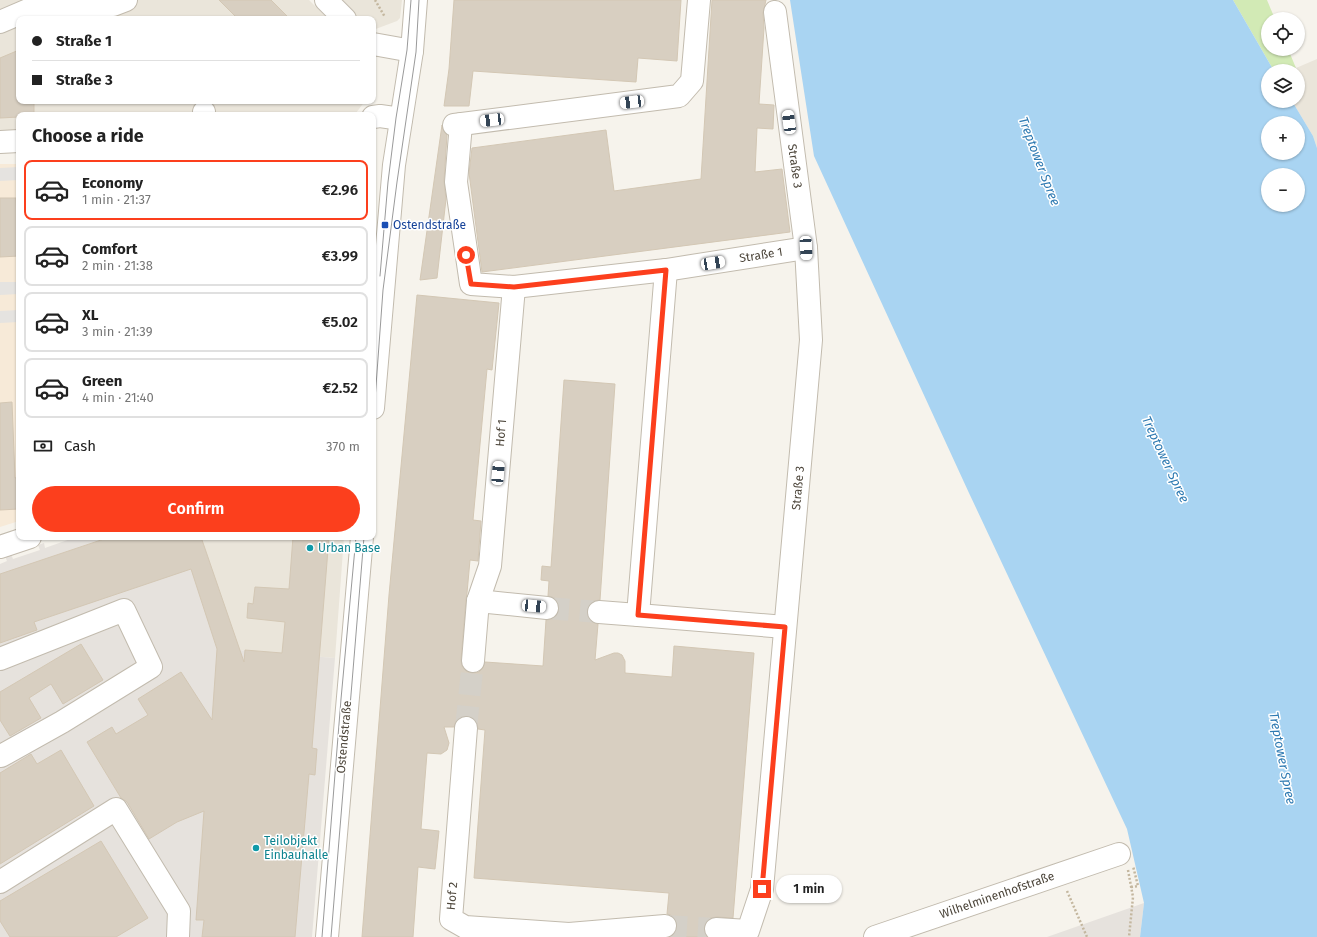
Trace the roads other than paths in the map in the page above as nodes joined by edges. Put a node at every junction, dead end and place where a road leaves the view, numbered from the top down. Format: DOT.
graph roads {
  1 [pos="126,0"];
  2 [pos="326,0"];
  3 [pos="416,0"];
  4 [pos="699,0"];
  5 [pos="775,12"];
  6 [pos="342,16"];
  7 [pos="0,22"];
  8 [pos="376,45"];
  9 [pos="412,51"];
  10 [pos="376,117"];
  11 [pos="401,119"];
  12 [pos="16,141"];
  13 [pos="0,142"];
  14 [pos="806,248"];
  15 [pos="666,270"];
  16 [pos="514,287"];
  17 [pos="376,373"];
  18 [pos="21,540"];
  19 [pos="362,540"];
  20 [pos="0,547"];
  21 [pos="478,601"];
  22 [pos="547,608"];
  23 [pos="599,612"];
  24 [pos="638,615"];
  25 [pos="785,627"];
  26 [pos="0,659"];
  27 [pos="473,661"];
  28 [pos="466,728"];
  29 [pos="0,755"];
  30 [pos="1119,854"];
  31 [pos="0,882"];
  32 [pos="666,926"];
  33 [pos="716,929"];
  34 [pos="464,932"];
  35 [pos="178,937"];
  36 [pos="327,937"];
  37 [pos="875,937"];
  1 -- 7 [label="street"];
  2 -- 6 [label="street"];
  3 -- 9 [label="street"];
  4 -- 16 [label="street, Straße 1"];
  5 -- 14 [label="street, Straße 3"];
  8 -- 9 [label="street"];
  9 -- 11 [label="street"];
  10 -- 11 [label="street"];
  11 -- 17 [label="street"];
  12 -- 13 [label="street"];
  14 -- 15 [label="street, Straße 1"];
  14 -- 25 [label="street, Straße 3"];
  15 -- 16 [label="street, Straße 1"];
  15 -- 24 [label="street"];
  16 -- 21 [label="street, Hof 1"];
  18 -- 20 [label="street"];
  19 -- 36 [label="street, Ostendstraße"];
  21 -- 22 [label="street"];
  21 -- 27 [label="street, Hof 1"];
  23 -- 24 [label="street"];
  24 -- 25 [label="street"];
  25 -- 33 [label="street, Straße 3"];
  26 -- 29 [label="street"];
  28 -- 34 [label="street, Hof 2"];
  30 -- 37 [label="street, Wilhelminenhofstraße"];
  31 -- 35 [label="street"];
  32 -- 34 [label="street, Hof 2"];
}
